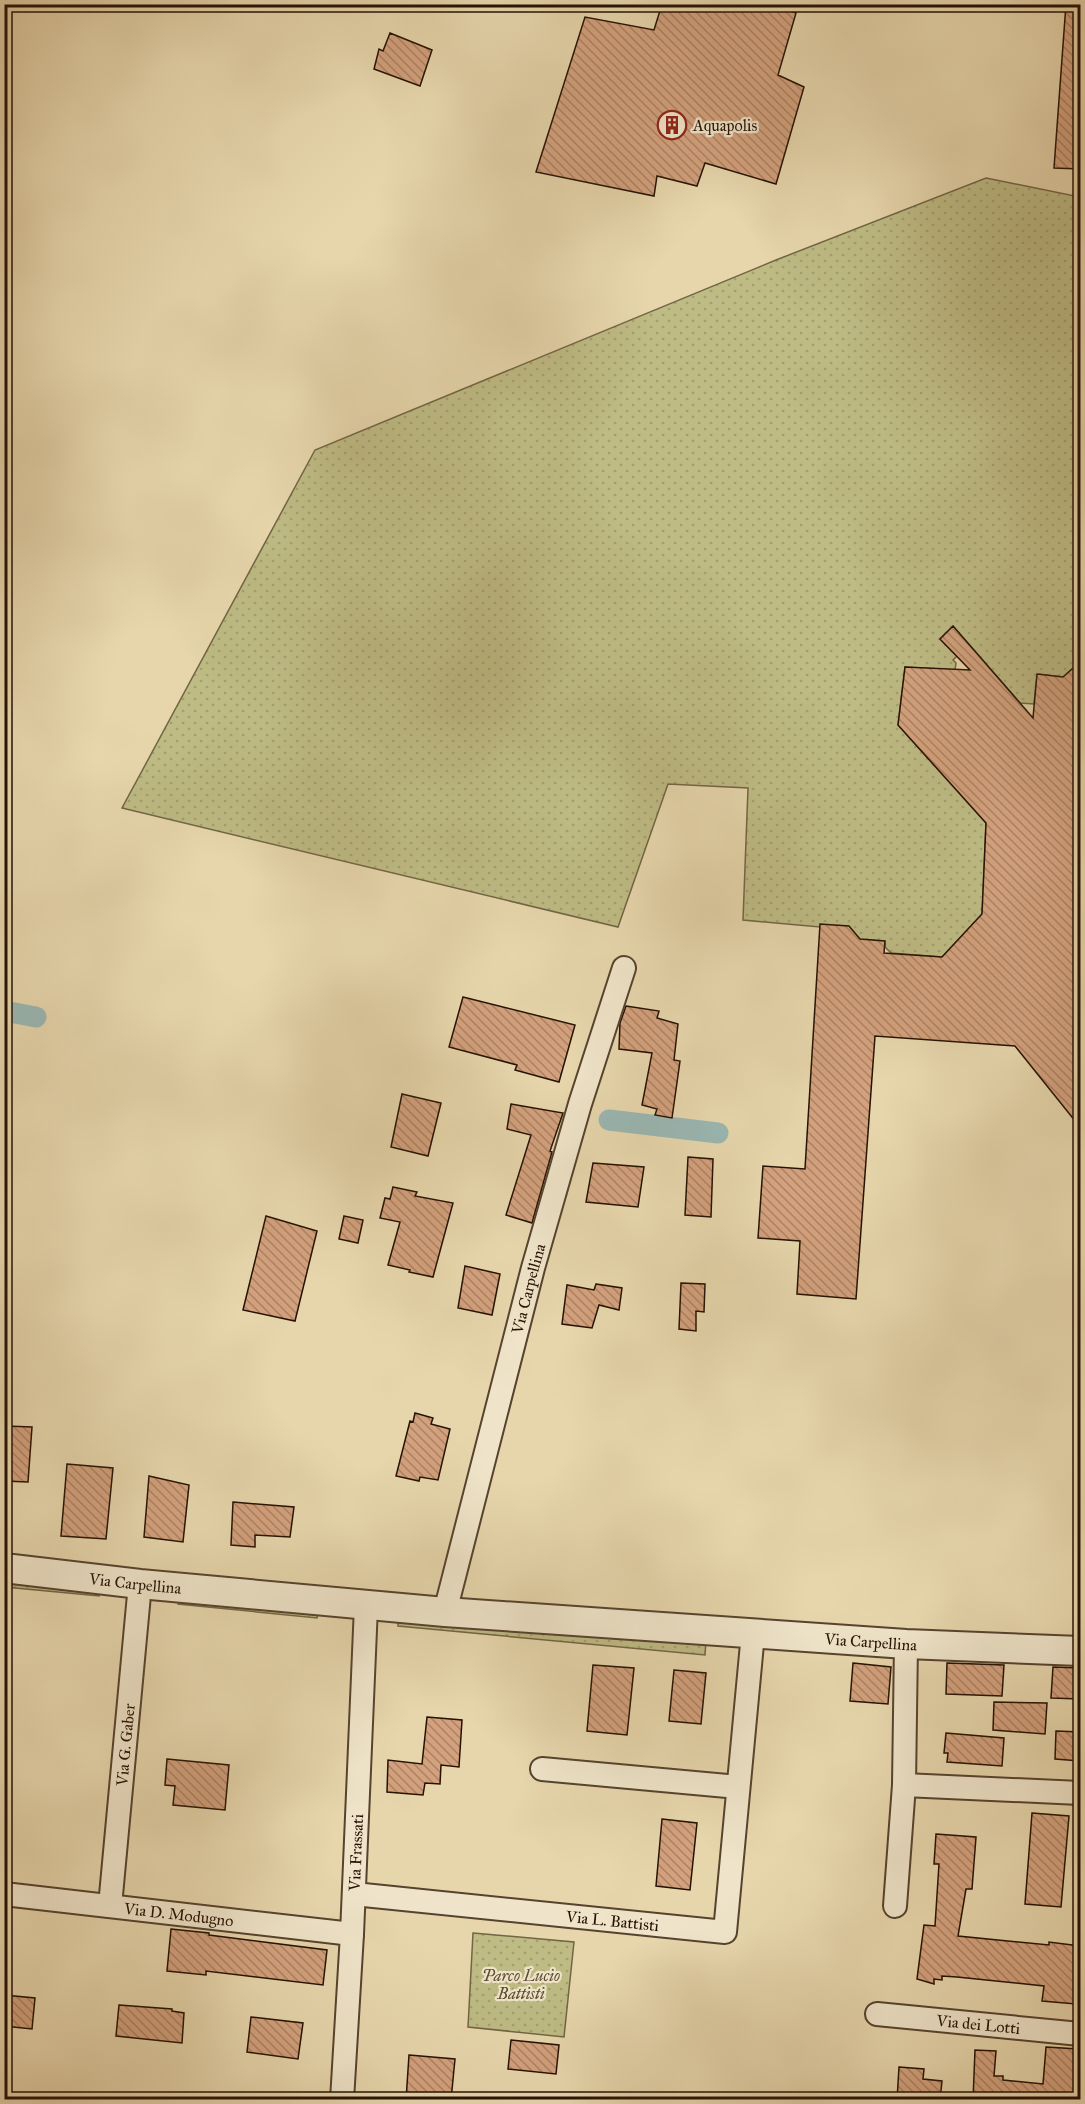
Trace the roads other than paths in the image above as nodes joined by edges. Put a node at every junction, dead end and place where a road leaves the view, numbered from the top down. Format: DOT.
graph roads {
  1 [pos="624,969"];
  2 [pos="4,1568"];
  3 [pos="140,1584"];
  4 [pos="366,1606"];
  5 [pos="445,1612"];
  6 [pos="753,1633"];
  7 [pos="906,1644"];
  8 [pos="1080,1651"];
  9 [pos="542,1769"];
  10 [pos="904,1785"];
  11 [pos="738,1787"];
  12 [pos="1080,1793"];
  13 [pos="4,1894"];
  14 [pos="354,1894"];
  15 [pos="110,1906"];
  16 [pos="895,1906"];
  17 [pos="352,1934"];
  18 [pos="877,2014"];
  19 [pos="1080,2034"];
  20 [pos="342,2100"];
  1 -- 5 [label="street, Via Carpellina"];
  2 -- 3 [label="street, Via Carpellina"];
  3 -- 4 [label="street, Via Carpellina"];
  3 -- 15 [label="street, Via G. Gaber"];
  4 -- 5 [label="street, Via Carpellina"];
  4 -- 14 [label="street, Via Frassati"];
  5 -- 6 [label="street, Via Carpellina"];
  6 -- 7 [label="street, Via Carpellina"];
  6 -- 11 [label="street, Via L. Battisti"];
  7 -- 8 [label="street, Via Carpellina"];
  7 -- 10 [label="street"];
  9 -- 11 [label="street"];
  10 -- 12 [label="street"];
  10 -- 16 [label="street"];
  11 -- 14 [label="street, Via L. Battisti"];
  13 -- 15 [label="street, Via D. Modugno"];
  14 -- 17 [label="street, Via Frassati"];
  15 -- 17 [label="street, Via D. Modugno"];
  17 -- 20 [label="street, Via Frassati"];
  18 -- 19 [label="street, Via dei Lotti"];
}
